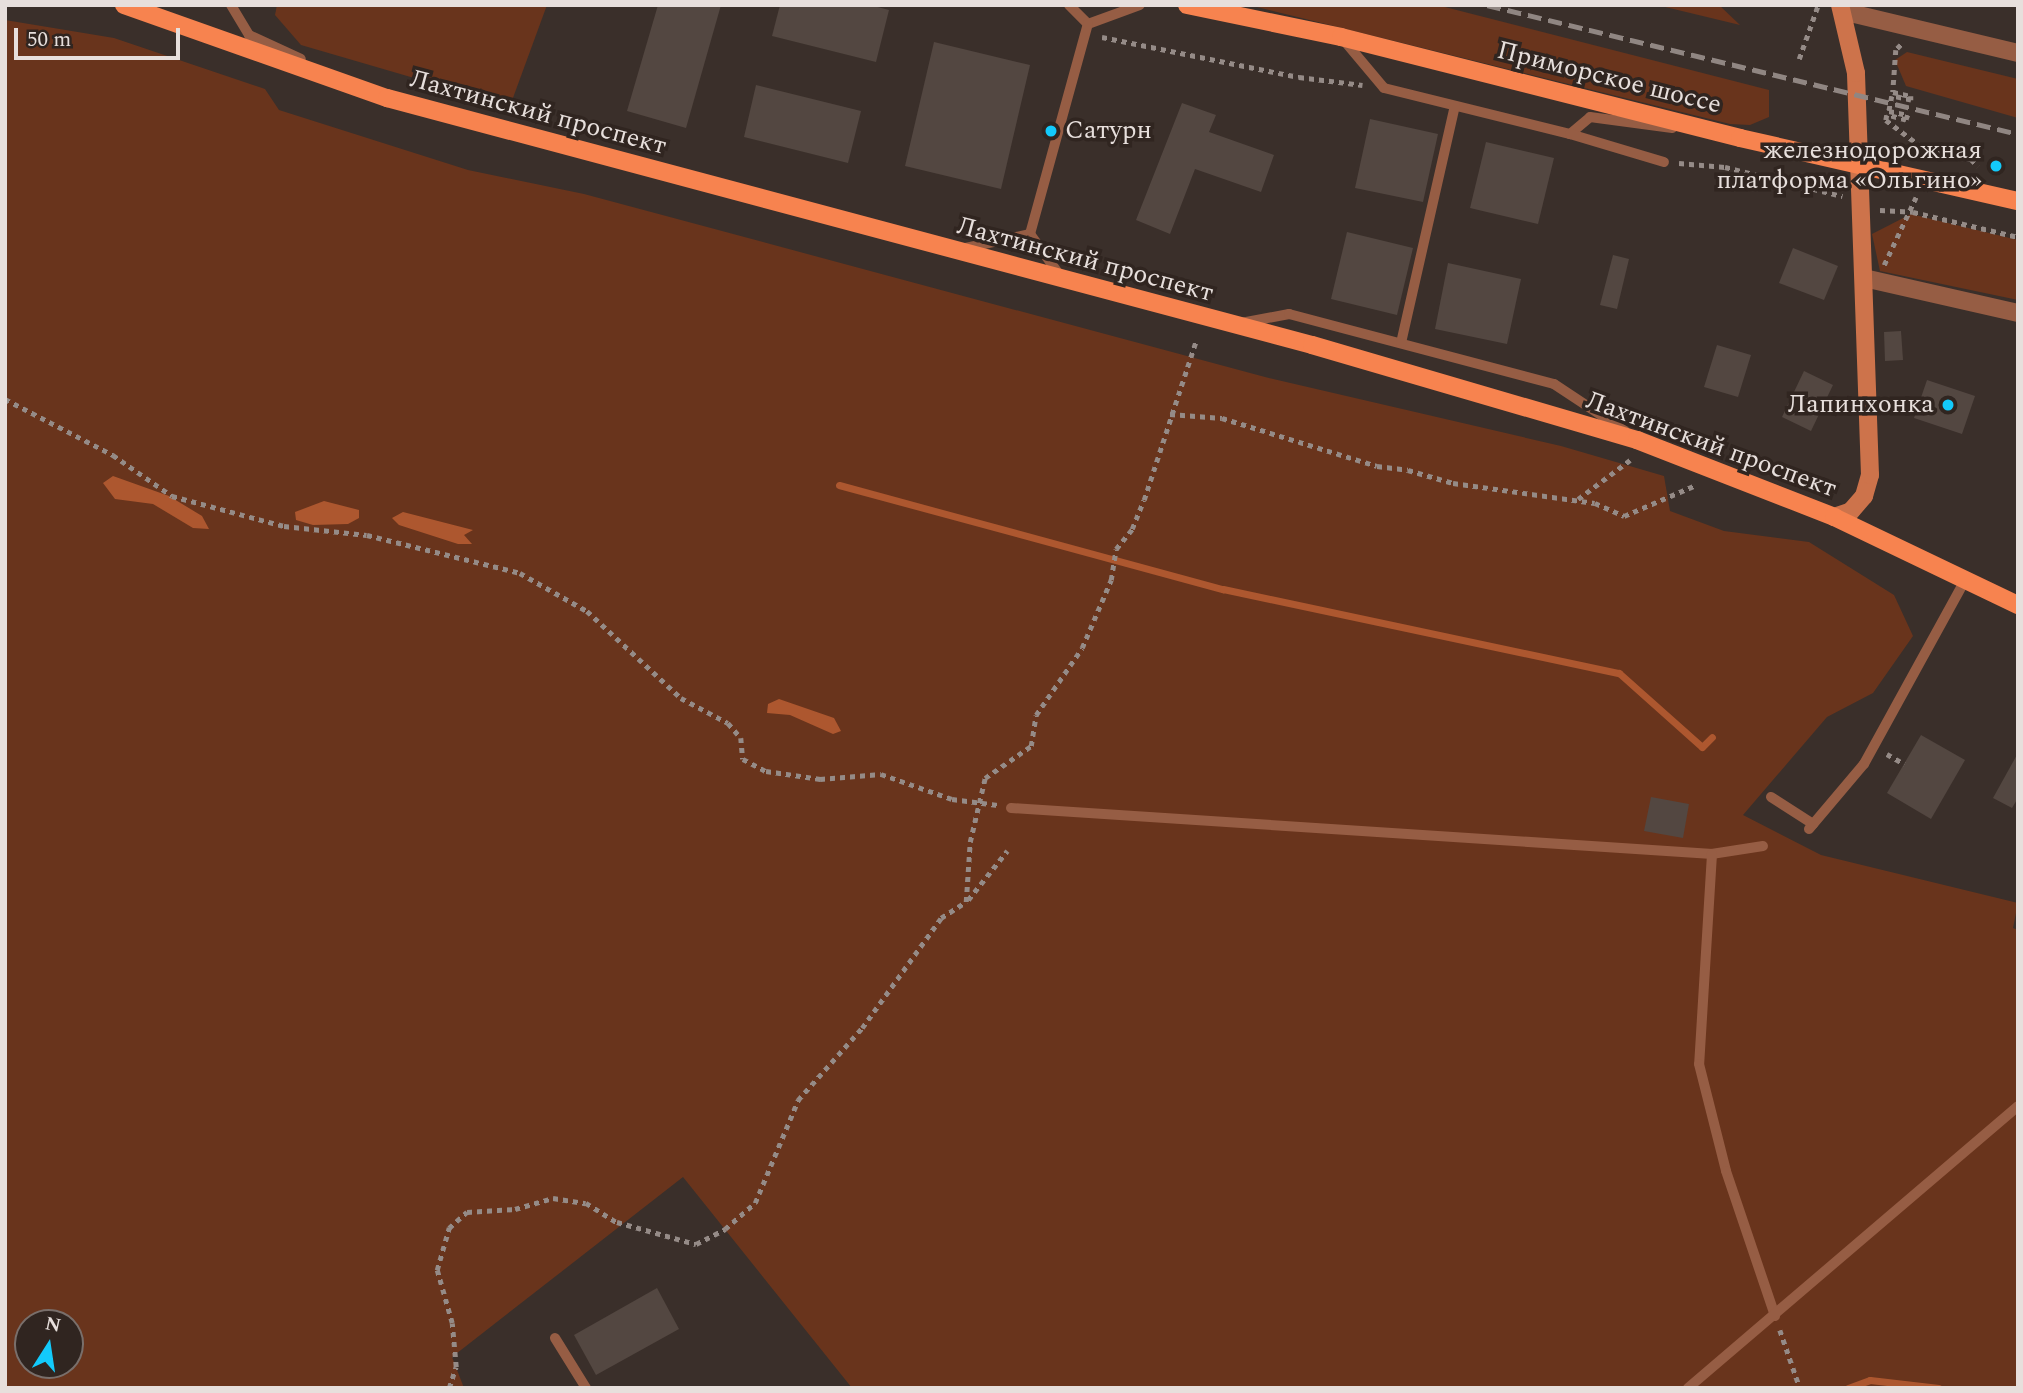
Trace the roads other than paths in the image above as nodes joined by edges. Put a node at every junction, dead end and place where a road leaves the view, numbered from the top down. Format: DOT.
graph roads {
  1 [pos="124,5"];
  2 [pos="231,5"];
  3 [pos="1069,5"];
  4 [pos="1140,5"];
  5 [pos="1187,5"];
  6 [pos="1838,7"];
  7 [pos="1087,29"];
  8 [pos="1341,37"];
  9 [pos="2018,53"];
  10 [pos="373,94"];
  11 [pos="1455,106"];
  12 [pos="1570,135"];
  13 [pos="1740,138"];
  14 [pos="1664,162"];
  15 [pos="1860,163"];
  16 [pos="2018,201"];
  17 [pos="1030,234"];
  18 [pos="951,251"];
  19 [pos="1870,280"];
  20 [pos="1064,281"];
  21 [pos="2018,313"];
  22 [pos="1228,325"];
  23 [pos="1401,343"];
  24 [pos="1637,440"];
  25 [pos="1834,517"];
  26 [pos="1965,580"];
  27 [pos="2018,605"];
  28 [pos="1771,797"];
  29 [pos="1011,808"];
  30 [pos="1762,846"];
  31 [pos="1712,854"];
  32 [pos="2018,1107"];
  33 [pos="1775,1316"];
  34 [pos="555,1338"];
  35 [pos="586,1388"];
  36 [pos="1688,1388"];
  1 -- 10 [label="main road, Лахтинский проспект"];
  2 -- 10 [label="lane"];
  3 -- 7 [label="lane"];
  4 -- 7 [label="lane"];
  5 -- 8 [label="main road, Приморское шоссе"];
  6 -- 9 [label="street"];
  6 -- 15 [label="main road"];
  7 -- 17 [label="lane"];
  8 -- 11 [label="lane"];
  8 -- 13 [label="main road, Приморское шоссе"];
  10 -- 18 [label="main road, Лахтинский проспект"];
  11 -- 12 [label="lane"];
  11 -- 23 [label="lane"];
  12 -- 13 [label="lane"];
  12 -- 14 [label="lane"];
  13 -- 15 [label="main road, Приморское шоссе"];
  15 -- 16 [label="main road, Приморское шоссе"];
  15 -- 19 [label="main road"];
  17 -- 18 [label="lane"];
  17 -- 20 [label="lane"];
  18 -- 20 [label="main road, Лахтинский проспект"];
  19 -- 21 [label="street"];
  19 -- 25 [label="main road"];
  20 -- 22 [label="main road, Лахтинский проспект"];
  22 -- 23 [label="lane"];
  22 -- 24 [label="main road, Лахтинский проспект"];
  23 -- 24 [label="lane"];
  24 -- 25 [label="main road, Лахтинский проспект"];
  25 -- 26 [label="main road, Лахтинский проспект"];
  26 -- 27 [label="main road, Лахтинский проспект"];
  26 -- 28 [label="lane"];
  29 -- 31 [label="lane"];
  30 -- 31 [label="lane"];
  31 -- 33 [label="lane"];
  32 -- 33 [label="lane"];
  33 -- 36 [label="lane"];
  34 -- 35 [label="lane"];
}
